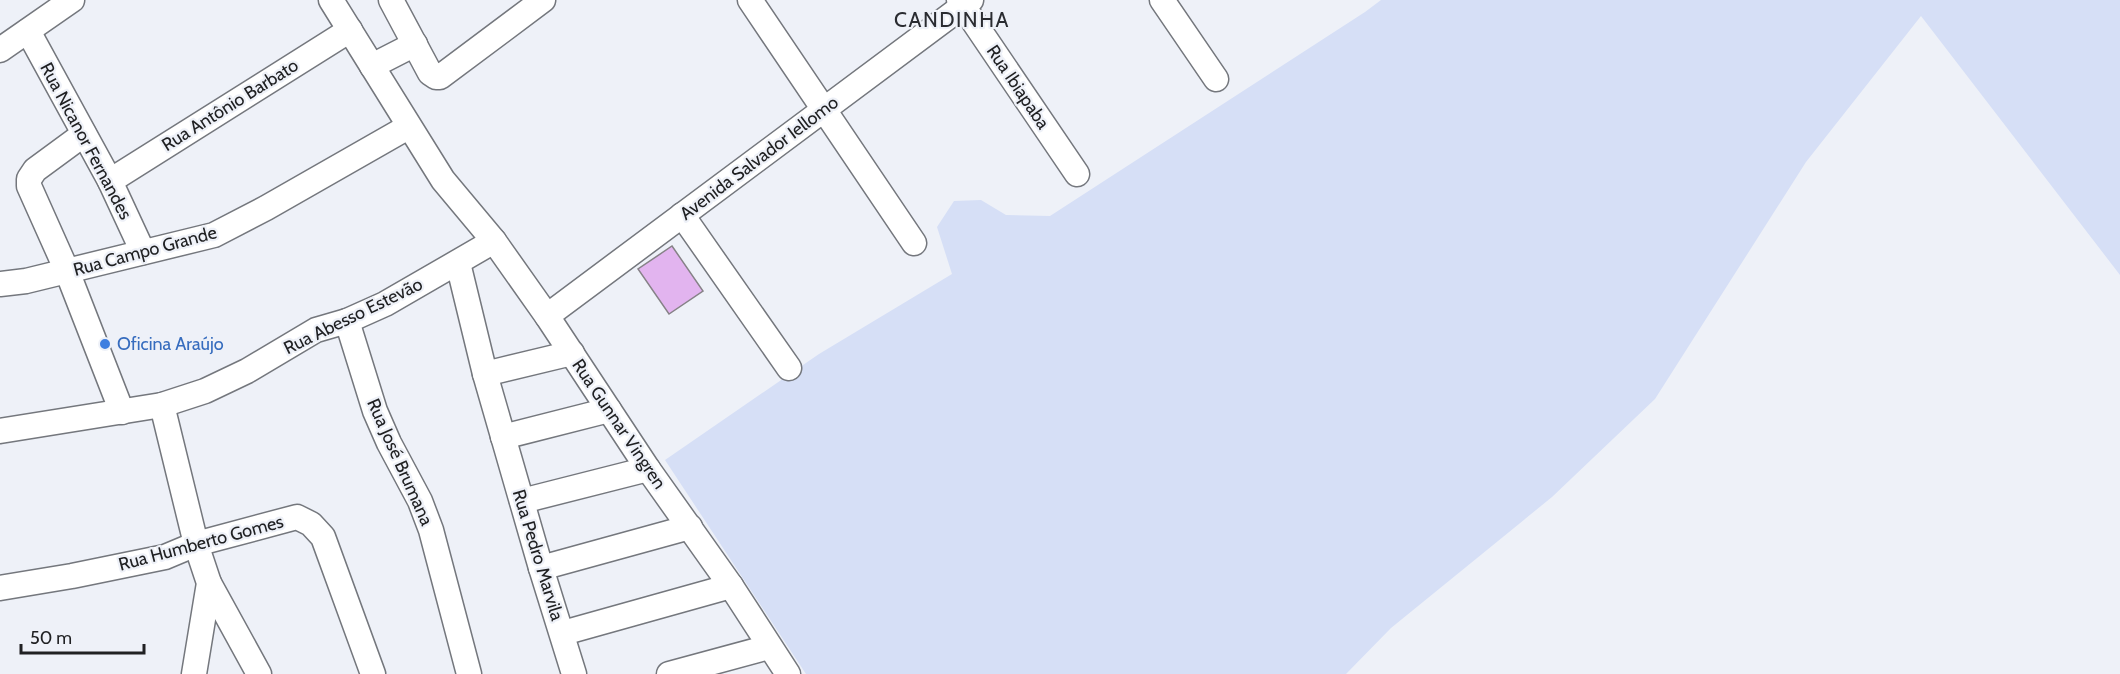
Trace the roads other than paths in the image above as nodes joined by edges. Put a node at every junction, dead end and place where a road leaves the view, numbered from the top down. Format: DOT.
graph roads {
  1 [pos="72,0"];
  2 [pos="331,0"];
  3 [pos="391,0"];
  4 [pos="543,0"];
  5 [pos="750,0"];
  6 [pos="1162,0"];
  7 [pos="965,2"];
  8 [pos="350,30"];
  9 [pos="28,31"];
  10 [pos="415,44"];
  11 [pos="0,50"];
  12 [pos="372,66"];
  13 [pos="1216,80"];
  14 [pos="825,109"];
  15 [pos="408,127"];
  16 [pos="84,134"];
  17 [pos="1077,174"];
  18 [pos="110,181"];
  19 [pos="682,215"];
  20 [pos="494,241"];
  21 [pos="914,243"];
  22 [pos="143,252"];
  23 [pos="458,263"];
  24 [pos="67,271"];
  25 [pos="0,284"];
  26 [pos="547,316"];
  27 [pos="347,321"];
  28 [pos="572,353"];
  29 [pos="789,368"];
  30 [pos="485,374"];
  31 [pos="162,405"];
  32 [pos="609,410"];
  33 [pos="122,412"];
  34 [pos="0,431"];
  35 [pos="503,436"];
  36 [pos="648,469"];
  37 [pos="522,501"];
  38 [pos="690,527"];
  39 [pos="196,544"];
  40 [pos="541,568"];
  41 [pos="209,584"];
  42 [pos="731,586"];
  43 [pos="0,588"];
  44 [pos="563,633"];
  45 [pos="769,647"];
  46 [pos="194,674"];
  47 [pos="259,674"];
  48 [pos="373,674"];
  49 [pos="469,674"];
  50 [pos="574,674"];
  51 [pos="669,674"];
  52 [pos="788,674"];
  1 -- 9 [label="street"];
  2 -- 8 [label="street, Rua Gunnar Vingren"];
  3 -- 10 [label="street"];
  4 -- 10 [label="street"];
  5 -- 14 [label="street"];
  6 -- 13 [label="street"];
  7 -- 14 [label="street, Avenida Salvador Iellomo"];
  7 -- 17 [label="street, Rua Ibiapaba"];
  8 -- 12 [label="street, Rua Gunnar Vingren"];
  8 -- 18 [label="street, Rua Antônio Barbato"];
  9 -- 11 [label="street"];
  9 -- 16 [label="street, Rua Nicanor Fernandes"];
  10 -- 12 [label="street"];
  12 -- 15 [label="street, Rua Gunnar Vingren"];
  14 -- 19 [label="street, Avenida Salvador Iellomo"];
  14 -- 21 [label="street"];
  15 -- 20 [label="street, Rua Gunnar Vingren"];
  15 -- 22 [label="street, Rua Campo Grande"];
  16 -- 18 [label="street, Rua Nicanor Fernandes"];
  16 -- 24 [label="street"];
  18 -- 22 [label="street, Rua Nicanor Fernandes"];
  19 -- 26 [label="street, Avenida Salvador Iellomo"];
  19 -- 29 [label="street"];
  20 -- 23 [label="street, Rua Abesso Estevão"];
  20 -- 26 [label="street, Rua Gunnar Vingren"];
  22 -- 24 [label="street, Rua Campo Grande"];
  23 -- 27 [label="street, Rua Abesso Estevão"];
  23 -- 30 [label="street, Rua Pedro Marvila"];
  24 -- 25 [label="street, Rua Campo Grande"];
  24 -- 33 [label="street"];
  26 -- 28 [label="street, Rua Gunnar Vingren"];
  27 -- 31 [label="street, Rua Abesso Estevão"];
  27 -- 49 [label="street, Rua José Brumana"];
  28 -- 30 [label="street"];
  28 -- 32 [label="street, Rua Gunnar Vingren"];
  30 -- 35 [label="street, Rua Pedro Marvila"];
  31 -- 33 [label="street, Rua Abesso Estevão"];
  31 -- 39 [label="street"];
  32 -- 35 [label="street"];
  32 -- 36 [label="street, Rua Gunnar Vingren"];
  33 -- 34 [label="street, Rua Abesso Estevão"];
  35 -- 37 [label="street, Rua Pedro Marvila"];
  36 -- 37 [label="street"];
  36 -- 38 [label="street, Rua Gunnar Vingren"];
  37 -- 40 [label="street, Rua Pedro Marvila"];
  38 -- 40 [label="street"];
  38 -- 42 [label="street, Rua Gunnar Vingren"];
  39 -- 41 [label="street"];
  39 -- 43 [label="street, Rua Humberto Gomes"];
  39 -- 48 [label="street, Rua Humberto Gomes"];
  40 -- 44 [label="street, Rua Pedro Marvila"];
  41 -- 46 [label="street"];
  41 -- 47 [label="street"];
  42 -- 44 [label="street"];
  42 -- 45 [label="street, Rua Gunnar Vingren"];
  44 -- 50 [label="street, Rua Pedro Marvila"];
  45 -- 51 [label="street"];
  45 -- 52 [label="street, Rua Gunnar Vingren"];
}
